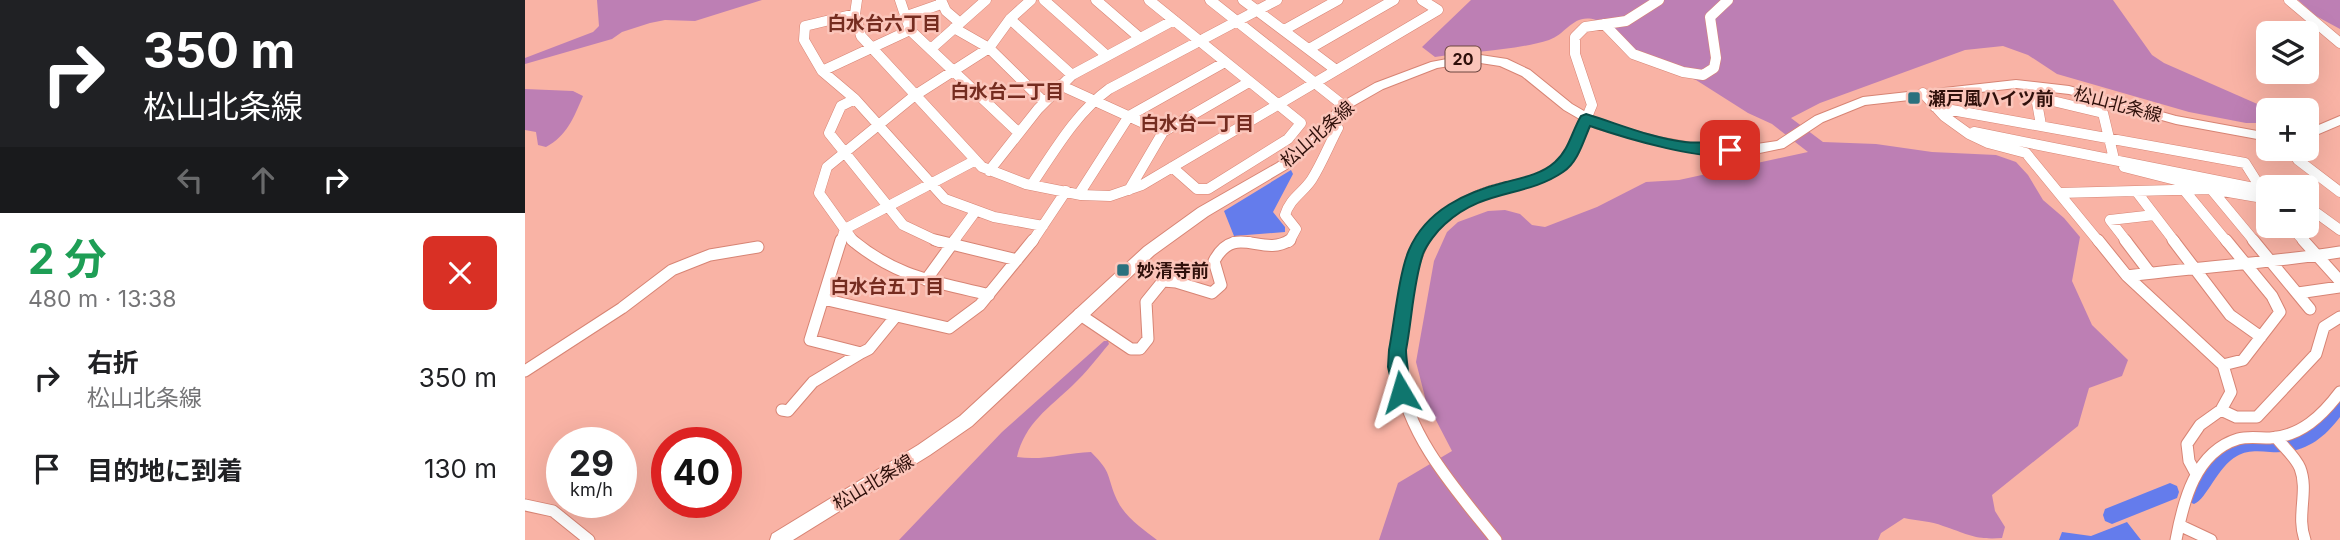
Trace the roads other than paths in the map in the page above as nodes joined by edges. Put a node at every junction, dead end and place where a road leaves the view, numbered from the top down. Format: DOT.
graph roads {
  1 [pos="857,0"];
  2 [pos="900,0"];
  3 [pos="1031,0"];
  4 [pos="1044,0"];
  5 [pos="1096,0"];
  6 [pos="1149,0"];
  7 [pos="1210,0"];
  8 [pos="1243,0"];
  9 [pos="1277,0"];
  10 [pos="1338,0"];
  11 [pos="1394,0"];
  12 [pos="1422,0"];
  13 [pos="1659,0"];
  14 [pos="1728,0"];
  15 [pos="2289,0"];
  16 [pos="984,1"];
  17 [pos="941,2"];
  18 [pos="1257,11"];
  19 [pos="855,14"];
  20 [pos="904,17"];
  21 [pos="1010,19"];
  22 [pos="1174,20"];
  23 [pos="1235,22"];
  24 [pos="1604,24"];
  25 [pos="957,26"];
  26 [pos="910,30"];
  27 [pos="1284,30"];
  28 [pos="1140,38"];
  29 [pos="1199,41"];
  30 [pos="2340,43"];
  31 [pos="871,48"];
  32 [pos="932,48"];
  33 [pos="989,48"];
  34 [pos="1309,48"];
  35 [pos="1106,55"];
  36 [pos="1225,62"];
  37 [pos="1336,69"];
  38 [pos="822,71"];
  39 [pos="954,72"];
  40 [pos="1072,75"];
  41 [pos="1249,82"];
  42 [pos="1313,83"];
  43 [pos="1060,85"];
  44 [pos="1923,93"];
  45 [pos="914,96"];
  46 [pos="855,99"];
  47 [pos="1094,100"];
  48 [pos="1043,101"];
  49 [pos="1277,104"];
  50 [pos="1344,106"];
  51 [pos="1935,107"];
  52 [pos="1129,116"];
  53 [pos="1586,119"];
  54 [pos="2340,120"];
  55 [pos="1328,122"];
  56 [pos="878,124"];
  57 [pos="2041,125"];
  58 [pos="1964,130"];
  59 [pos="2319,130"];
  60 [pos="1163,132"];
  61 [pos="1019,133"];
  62 [pos="2256,134"];
  63 [pos="2109,137"];
  64 [pos="844,154"];
  65 [pos="2092,154"];
  66 [pos="2114,159"];
  67 [pos="974,161"];
  68 [pos="2299,161"];
  69 [pos="1172,167"];
  70 [pos="989,171"];
  71 [pos="2256,178"];
  72 [pos="1032,184"];
  73 [pos="930,185"];
  74 [pos="2256,188"];
  75 [pos="2211,189"];
  76 [pos="1129,190"];
  77 [pos="2184,190"];
  78 [pos="1066,191"];
  79 [pos="2136,191"];
  80 [pos="2340,192"];
  81 [pos="2059,193"];
  82 [pos="1079,194"];
  83 [pos="2256,197"];
  84 [pos="888,206"];
  85 [pos="975,212"];
  86 [pos="2154,215"];
  87 [pos="2319,215"];
  88 [pos="1043,226"];
  89 [pos="845,229"];
  90 [pos="2340,230"];
  91 [pos="2301,238"];
  92 [pos="951,245"];
  93 [pos="758,247"];
  94 [pos="2340,252"];
  95 [pos="2318,256"];
  96 [pos="1017,260"];
  97 [pos="2244,262"];
  98 [pos="2274,262"];
  99 [pos="2195,268"];
  100 [pos="2150,273"];
  101 [pos="2127,276"];
  102 [pos="926,280"];
  103 [pos="2340,281"];
  104 [pos="2340,287"];
  105 [pos="2298,293"];
  106 [pos="989,295"];
  107 [pos="823,299"];
  108 [pos="2310,309"];
  109 [pos="1079,314"];
  110 [pos="897,316"];
  111 [pos="2340,317"];
  112 [pos="2261,337"];
  113 [pos="861,354"];
  114 [pos="2223,365"];
  115 [pos="525,371"];
  116 [pos="2340,392"];
  117 [pos="782,410"];
  118 [pos="2221,410"];
  119 [pos="2276,438"];
  120 [pos="2196,474"];
  121 [pos="525,505"];
  122 [pos="2179,525"];
  123 [pos="589,540"];
  124 [pos="778,540"];
  125 [pos="1496,540"];
  126 [pos="2176,540"];
  127 [pos="2211,540"];
  128 [pos="2305,540"];
  1 -- 19 [label="street"];
  2 -- 20 [label="street"];
  3 -- 21 [label="street"];
  4 -- 35 [label="street"];
  5 -- 28 [label="street"];
  6 -- 22 [label="street"];
  7 -- 23 [label="street"];
  8 -- 18 [label="street"];
  9 -- 18 [label="street"];
  10 -- 27 [label="street"];
  11 -- 34 [label="street"];
  12 -- 37 [label="street"];
  13 -- 24 [label="street"];
  14 -- 24 [label="street"];
  15 -- 30 [label="street"];
  16 -- 25 [label="street"];
  17 -- 20 [label="street"];
  17 -- 25 [label="street"];
  18 -- 23 [label="street"];
  18 -- 27 [label="street"];
  19 -- 31 [label="street"];
  19 -- 38 [label="street"];
  20 -- 26 [label="street"];
  21 -- 33 [label="street"];
  21 -- 40 [label="street"];
  22 -- 28 [label="street"];
  22 -- 29 [label="street"];
  23 -- 29 [label="street"];
  23 -- 42 [label="street"];
  24 -- 53 [label="street"];
  25 -- 32 [label="street"];
  25 -- 33 [label="street"];
  26 -- 31 [label="street"];
  26 -- 32 [label="street"];
  27 -- 34 [label="street"];
  28 -- 35 [label="street"];
  29 -- 36 [label="street"];
  29 -- 47 [label="street"];
  31 -- 38 [label="street"];
  31 -- 45 [label="street"];
  32 -- 39 [label="street"];
  33 -- 39 [label="street"];
  33 -- 48 [label="street"];
  34 -- 37 [label="street"];
  35 -- 40 [label="street"];
  36 -- 41 [label="street"];
  36 -- 52 [label="street"];
  37 -- 42 [label="street"];
  38 -- 46 [label="street"];
  39 -- 45 [label="street"];
  39 -- 61 [label="street"];
  40 -- 43 [label="street"];
  41 -- 49 [label="street"];
  41 -- 60 [label="street"];
  42 -- 49 [label="street"];
  42 -- 50 [label="street"];
  43 -- 47 [label="street"];
  43 -- 48 [label="street"];
  44 -- 51 [label="street"];
  44 -- 53 [label="main road, 松山北条線 / 20"];
  44 -- 62 [label="main road, 松山北条線 / 20"];
  45 -- 56 [label="street"];
  45 -- 67 [label="street"];
  46 -- 56 [label="street"];
  46 -- 64 [label="street"];
  47 -- 52 [label="street"];
  47 -- 72 [label="street"];
  48 -- 61 [label="street"];
  49 -- 69 [label="street"];
  49 -- 69 [label="street"];
  50 -- 53 [label="main road, 松山北条線 / 20"];
  50 -- 55 [label="main road, 松山北条線 / 20"];
  51 -- 57 [label="street"];
  51 -- 58 [label="street"];
  52 -- 60 [label="street"];
  52 -- 82 [label="street"];
  53 -- 125 [label="street"];
  54 -- 59 [label="main road"];
  55 -- 109 [label="main road, 松山北条線 / 20"];
  55 -- 109 [label="street"];
  56 -- 64 [label="street"];
  56 -- 73 [label="street"];
  57 -- 63 [label="street"];
  57 -- 63 [label="street"];
  58 -- 65 [label="street"];
  58 -- 81 [label="street"];
  60 -- 76 [label="street"];
  61 -- 70 [label="street"];
  63 -- 66 [label="street"];
  63 -- 71 [label="street"];
  64 -- 84 [label="street"];
  64 -- 89 [label="street"];
  65 -- 66 [label="street"];
  65 -- 75 [label="street"];
  66 -- 74 [label="street"];
  67 -- 70 [label="street"];
  67 -- 73 [label="street"];
  68 -- 80 [label="street"];
  69 -- 76 [label="street"];
  70 -- 72 [label="street"];
  72 -- 78 [label="street"];
  73 -- 84 [label="street"];
  73 -- 85 [label="street"];
  75 -- 77 [label="street"];
  75 -- 83 [label="street"];
  75 -- 98 [label="street"];
  76 -- 82 [label="street"];
  77 -- 79 [label="street"];
  77 -- 97 [label="street"];
  78 -- 82 [label="street"];
  78 -- 88 [label="street"];
  79 -- 81 [label="street"];
  79 -- 86 [label="street"];
  81 -- 101 [label="street"];
  84 -- 89 [label="street"];
  84 -- 92 [label="street"];
  85 -- 88 [label="street"];
  85 -- 92 [label="street"];
  86 -- 99 [label="street"];
  86 -- 100 [label="street"];
  87 -- 90 [label="street"];
  88 -- 96 [label="street"];
  89 -- 102 [label="street"];
  89 -- 107 [label="street"];
  91 -- 95 [label="street"];
  92 -- 96 [label="street"];
  92 -- 102 [label="street"];
  93 -- 115 [label="street"];
  94 -- 95 [label="street"];
  95 -- 98 [label="street"];
  95 -- 103 [label="street"];
  96 -- 106 [label="street"];
  97 -- 98 [label="street"];
  97 -- 99 [label="street"];
  97 -- 112 [label="street"];
  98 -- 105 [label="street"];
  99 -- 100 [label="street"];
  99 -- 112 [label="street"];
  100 -- 101 [label="street"];
  101 -- 114 [label="street"];
  102 -- 106 [label="street"];
  104 -- 105 [label="street"];
  105 -- 108 [label="street"];
  106 -- 110 [label="street"];
  107 -- 110 [label="street"];
  107 -- 113 [label="street"];
  109 -- 124 [label="main road, 松山北条線 / 20"];
  110 -- 113 [label="street"];
  111 -- 118 [label="street"];
  112 -- 114 [label="street"];
  113 -- 117 [label="street"];
  114 -- 118 [label="street"];
  116 -- 119 [label="street"];
  118 -- 120 [label="street"];
  119 -- 120 [label="street"];
  119 -- 128 [label="street"];
  120 -- 122 [label="street"];
  121 -- 123 [label="street"];
  122 -- 126 [label="street"];
  122 -- 127 [label="street"];
}
